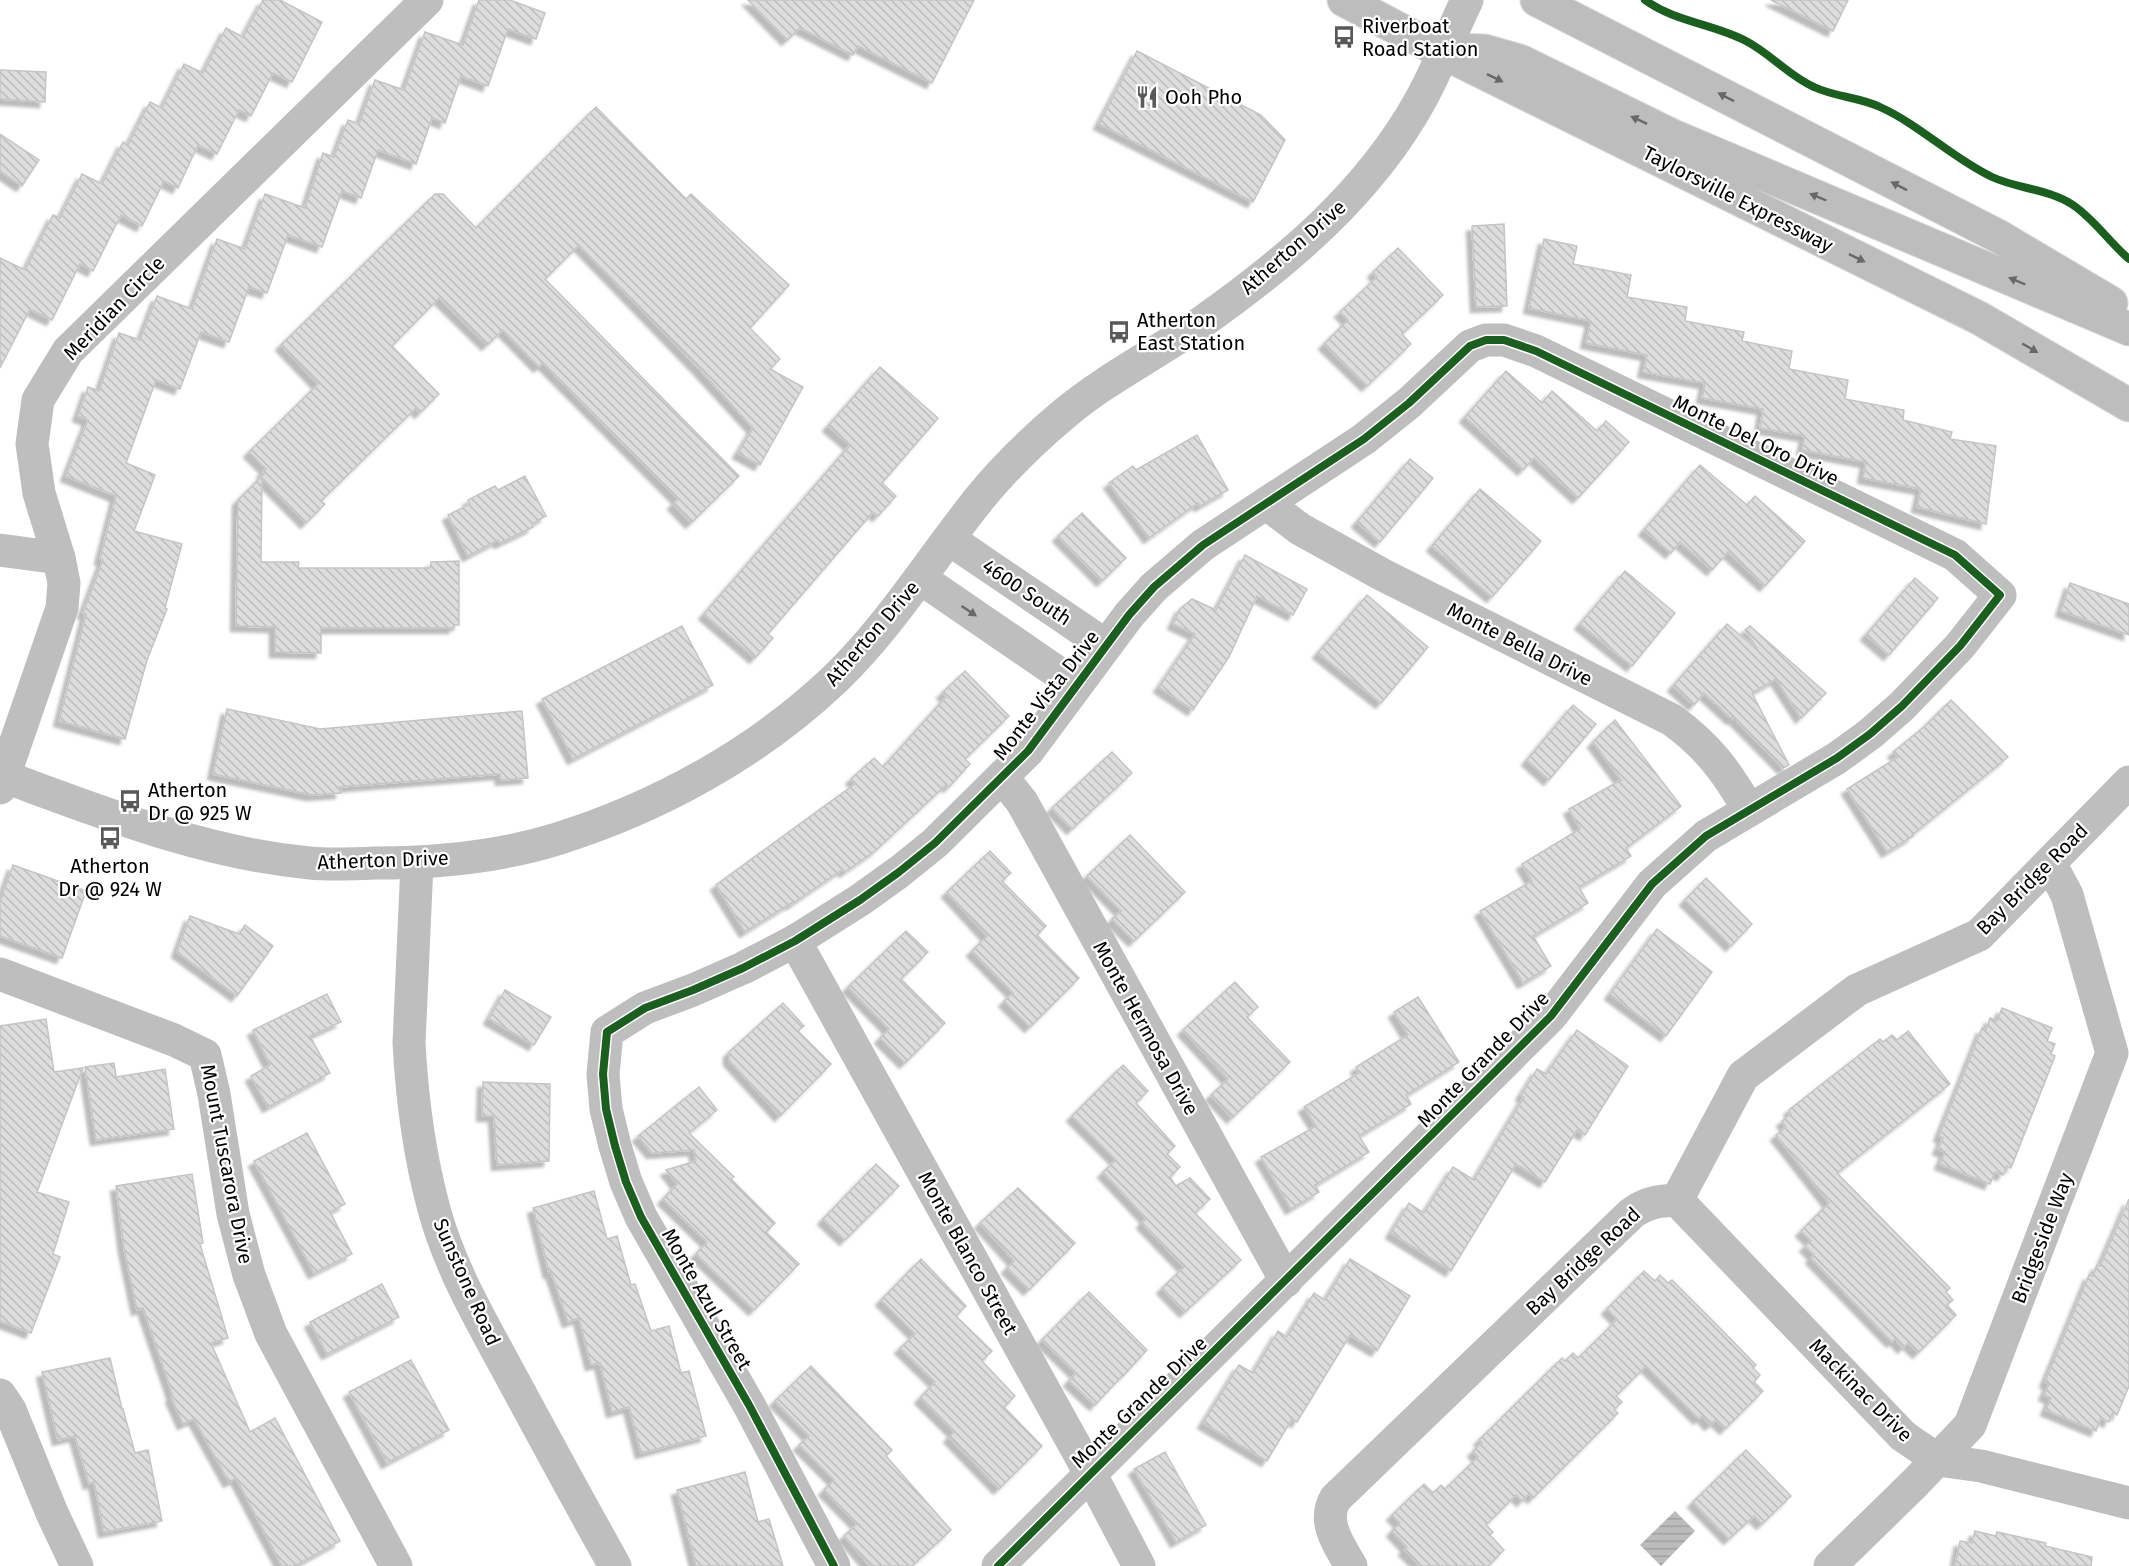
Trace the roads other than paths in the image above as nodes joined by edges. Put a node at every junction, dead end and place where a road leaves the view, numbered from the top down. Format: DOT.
graph roads {
  1 [pos="427,0"];
  2 [pos="1344,0"];
  3 [pos="1467,0"];
  4 [pos="1537,0"];
  5 [pos="1443,52"];
  6 [pos="2129,314"];
  7 [pos="2129,329"];
  8 [pos="1486,340"];
  9 [pos="2129,405"];
  10 [pos="1267,504"];
  11 [pos="948,539"];
  12 [pos="0,550"];
  13 [pos="59,558"];
  14 [pos="920,578"];
  15 [pos="2000,595"];
  16 [pos="1105,645"];
  17 [pos="1076,685"];
  18 [pos="1002,777"];
  19 [pos="1,780"];
  20 [pos="2129,782"];
  21 [pos="1749,810"];
  22 [pos="417,863"];
  23 [pos="2050,863"];
  24 [pos="795,941"];
  25 [pos="0,974"];
  26 [pos="607,1032"];
  27 [pos="1677,1200"];
  28 [pos="1286,1281"];
  29 [pos="0,1395"];
  30 [pos="1938,1460"];
  31 [pos="1090,1473"];
  32 [pos="2129,1503"];
  33 [pos="77,1566"];
  34 [pos="396,1566"];
  35 [pos="615,1566"];
  36 [pos="834,1566"];
  37 [pos="998,1566"];
  38 [pos="1139,1566"];
  39 [pos="1351,1566"];
  40 [pos="1830,1566"];
  1 -- 13 [label="street, Meridian Circle"];
  2 -- 5 [label="main road, Taylorsville Expressway"];
  3 -- 5 [label="street, Atherton Drive"];
  6 -- 4 [label="main road, one-way"];
  7 -- 5 [label="main road, one-way"];
  5 -- 9 [label="main road, Taylorsville Expressway, one-way"];
  5 -- 11 [label="street, Atherton Drive"];
  8 -- 10 [label="street, Monte Vista Drive"];
  8 -- 15 [label="street, Monte Del Oro Drive"];
  10 -- 16 [label="street, Monte Vista Drive"];
  10 -- 21 [label="street, Monte Bella Drive"];
  11 -- 14 [label="street, Atherton Drive"];
  11 -- 16 [label="street, 4600 South"];
  12 -- 13 [label="street"];
  13 -- 19 [label="street, Meridian Circle"];
  14 -- 17 [label="street, one-way"];
  14 -- 22 [label="street, Atherton Drive"];
  15 -- 21 [label="street, Monte Grande Drive"];
  16 -- 17 [label="street, Monte Vista Drive"];
  17 -- 18 [label="street, Monte Vista Drive"];
  18 -- 24 [label="street, Monte Vista Drive"];
  18 -- 28 [label="street, Monte Hermosa Drive"];
  19 -- 22 [label="street, Atherton Drive"];
  20 -- 23 [label="street, Bay Bridge Road"];
  21 -- 28 [label="street, Monte Grande Drive"];
  22 -- 35 [label="street, Sunstone Road"];
  23 -- 27 [label="street, Bay Bridge Road"];
  23 -- 30 [label="street, Bridgeside Way"];
  24 -- 26 [label="street, Monte Vista Drive"];
  24 -- 31 [label="street, Monte Blanco Street"];
  25 -- 34 [label="street, Mount Tuscarora Drive"];
  26 -- 36 [label="street, Monte Azul Street"];
  27 -- 30 [label="street, Mackinac Drive"];
  27 -- 39 [label="street, Bay Bridge Road"];
  28 -- 31 [label="street, Monte Grande Drive"];
  29 -- 33 [label="street"];
  30 -- 32 [label="street, Mackinac Drive"];
  30 -- 40 [label="street, Bridgeside Way"];
  31 -- 37 [label="street, Monte Grande Drive"];
  31 -- 38 [label="street, Monte Blanco Street"];
}
